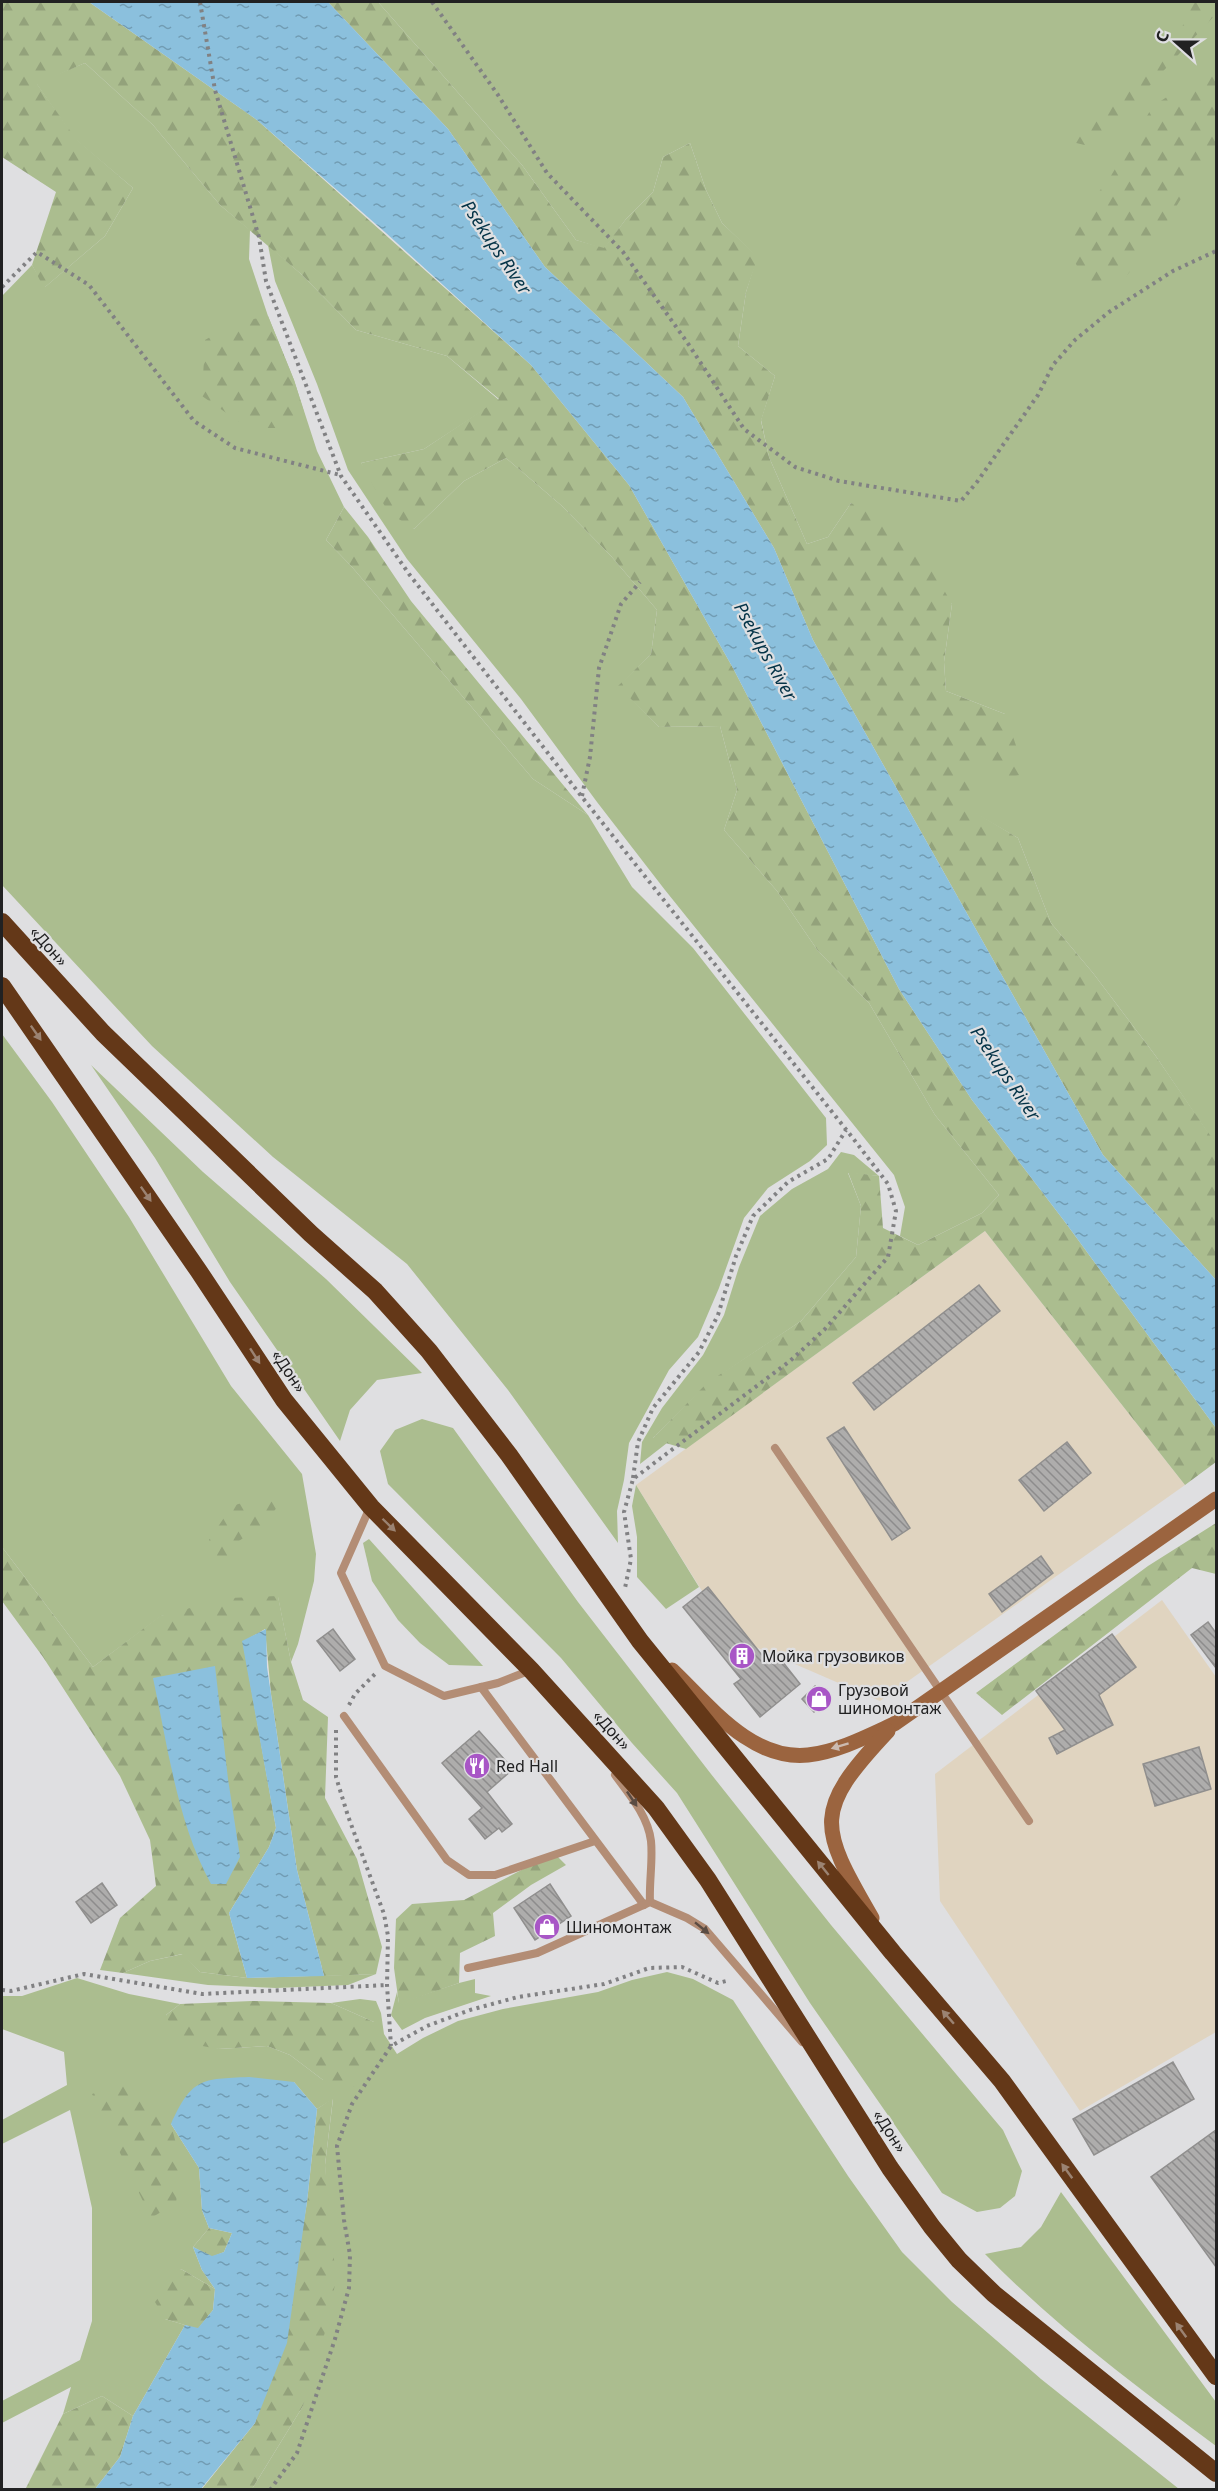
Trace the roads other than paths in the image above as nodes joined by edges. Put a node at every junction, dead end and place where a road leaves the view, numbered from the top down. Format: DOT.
graph roads {
  1 [pos="2,922"];
  2 [pos="2,986"];
  3 [pos="775,1448"];
  4 [pos="1216,1499"];
  5 [pos="371,1507"];
  6 [pos="640,1641"];
  7 [pos="531,1671"];
  8 [pos="481,1687"];
  9 [pos="941,1692"];
  10 [pos="344,1716"];
  11 [pos="574,1717"];
  12 [pos="894,1724"];
  13 [pos="1029,1821"];
  14 [pos="595,1841"];
  15 [pos="647,1904"];
  16 [pos="893,1953"];
  17 [pos="468,1968"];
  18 [pos="830,2074"];
  19 [pos="1216,2376"];
  20 [pos="1216,2473"];
  1 -- 6 [label="highway, «Дон»"];
  2 -- 5 [label="highway, «Дон», one-way"];
  3 -- 9 [label="lane"];
  4 -- 9 [label="main road"];
  5 -- 7 [label="highway, «Дон», one-way"];
  5 -- 8 [label="lane"];
  12 -- 6 [label="main road, one-way"];
  16 -- 6 [label="highway, «Дон», one-way"];
  7 -- 8 [label="lane"];
  7 -- 11 [label="highway, «Дон»"];
  8 -- 14 [label="lane"];
  9 -- 12 [label="main road"];
  9 -- 13 [label="lane"];
  10 -- 14 [label="lane"];
  11 -- 15 [label="lane, one-way"];
  11 -- 18 [label="highway, «Дон»"];
  12 -- 16 [label="main road"];
  14 -- 15 [label="lane"];
  15 -- 17 [label="lane"];
  15 -- 18 [label="lane, one-way"];
  19 -- 16 [label="highway, «Дон», one-way"];
  18 -- 20 [label="highway, «Дон»"];
}
